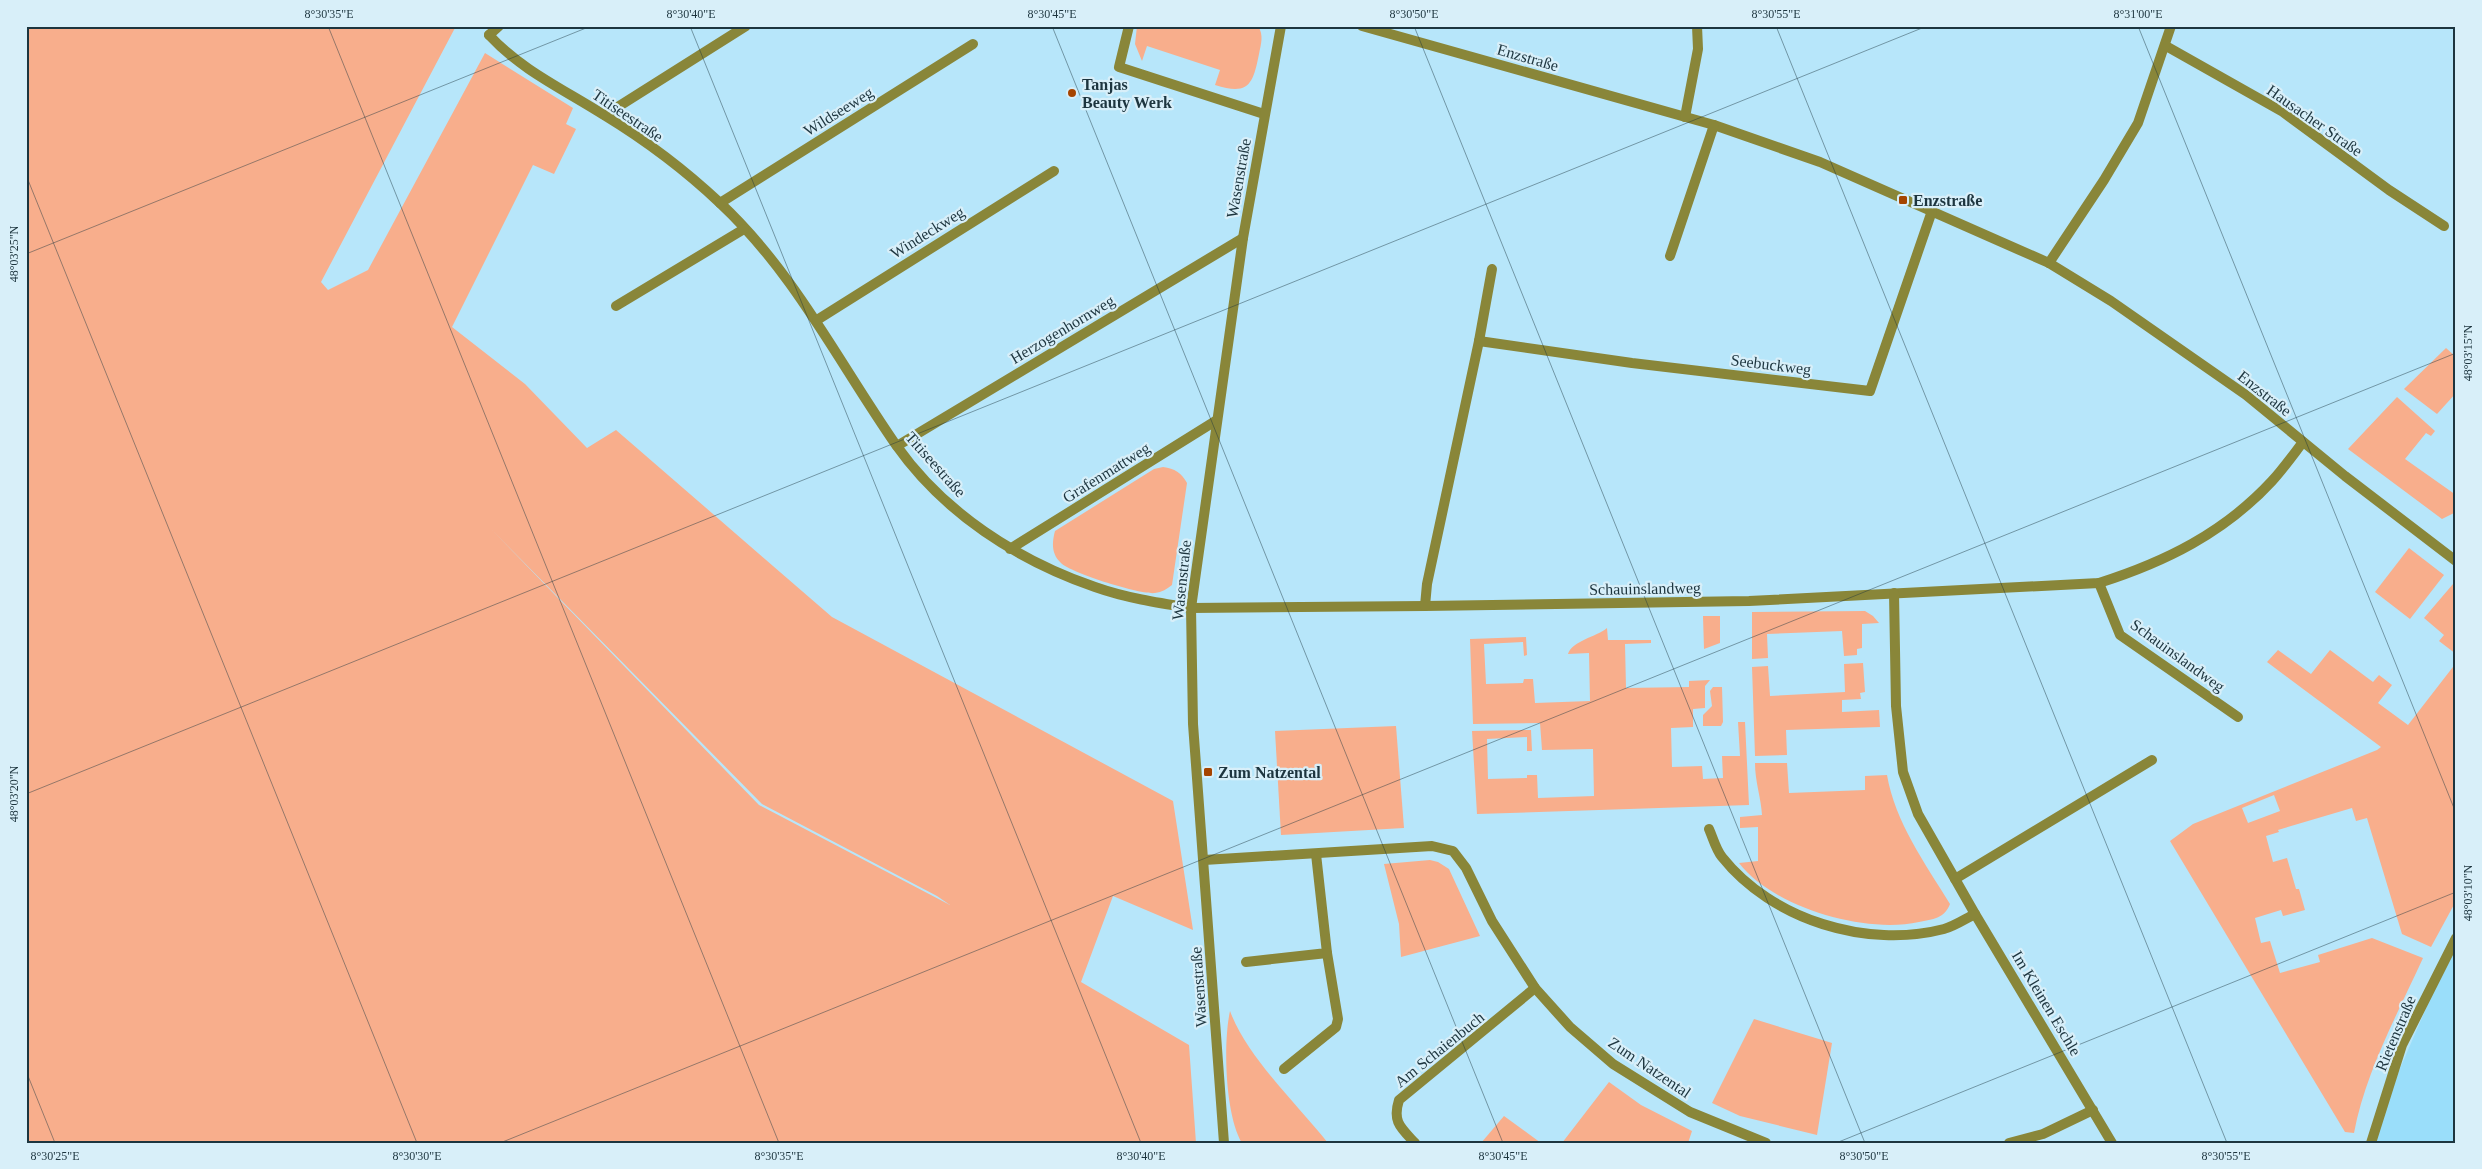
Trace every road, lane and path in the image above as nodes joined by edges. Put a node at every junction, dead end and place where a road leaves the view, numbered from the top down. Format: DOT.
graph roads {
  1 [pos="499,26"];
  2 [pos="746,26"];
  3 [pos="1129,26"];
  4 [pos="1281,26"];
  5 [pos="1362,26"];
  6 [pos="1697,26"];
  7 [pos="2171,26"];
  8 [pos="489,31"];
  9 [pos="973,44"];
  10 [pos="2166,46"];
  11 [pos="1264,114"];
  12 [pos="605,115"];
  13 [pos="1685,117"];
  14 [pos="1714,125"];
  15 [pos="1054,171"];
  16 [pos="720,203"];
  17 [pos="1932,211"];
  18 [pos="2444,226"];
  19 [pos="744,229"];
  20 [pos="1243,238"];
  21 [pos="1670,256"];
  22 [pos="2049,263"];
  23 [pos="1492,268"];
  24 [pos="616,306"];
  25 [pos="817,320"];
  26 [pos="1479,341"];
  27 [pos="1217,420"];
  28 [pos="2303,442"];
  29 [pos="897,446"];
  30 [pos="1010,548"];
  31 [pos="2456,561"];
  32 [pos="2099,583"];
  33 [pos="1894,593"];
  34 [pos="1425,606"];
  35 [pos="1191,608"];
  36 [pos="2238,717"];
  37 [pos="2152,760"];
  38 [pos="1709,829"];
  39 [pos="1316,854"];
  40 [pos="1204,860"];
  41 [pos="1955,879"];
  42 [pos="1976,914"];
  43 [pos="2456,938"];
  44 [pos="1327,953"];
  45 [pos="1246,962"];
  46 [pos="1536,988"];
  47 [pos="1284,1069"];
  48 [pos="2093,1110"];
  49 [pos="1224,1143"];
  50 [pos="1415,1143"];
  51 [pos="1766,1143"];
  52 [pos="2009,1143"];
  53 [pos="2112,1143"];
  54 [pos="2371,1143"];
  1 -- 8 [label="street"];
  2 -- 12 [label="street"];
  3 -- 11 [label="street"];
  4 -- 11 [label="street, Wasenstraße"];
  5 -- 13 [label="street, Enzstraße"];
  6 -- 13 [label="street"];
  7 -- 10 [label="street"];
  8 -- 12 [label="street, Titiseestraße"];
  9 -- 16 [label="street, Wildseeweg"];
  10 -- 18 [label="street, Hausacher Straße"];
  10 -- 22 [label="street"];
  11 -- 20 [label="street, Wasenstraße"];
  12 -- 16 [label="street, Titiseestraße"];
  13 -- 14 [label="street, Enzstraße"];
  14 -- 17 [label="street, Enzstraße"];
  14 -- 21 [label="street"];
  15 -- 25 [label="street, Windeckweg"];
  16 -- 19 [label="street, Titiseestraße"];
  17 -- 22 [label="street, Enzstraße"];
  17 -- 26 [label="street, Seebuckweg"];
  19 -- 24 [label="street"];
  19 -- 25 [label="street, Titiseestraße"];
  20 -- 27 [label="street, Wasenstraße"];
  20 -- 29 [label="street, Herzogenhornweg"];
  22 -- 28 [label="street, Enzstraße"];
  23 -- 26 [label="street"];
  25 -- 29 [label="street, Titiseestraße"];
  26 -- 34 [label="street"];
  27 -- 30 [label="street, Grafenmattweg"];
  27 -- 35 [label="street, Wasenstraße"];
  28 -- 31 [label="street, Enzstraße"];
  28 -- 32 [label="street, Schauinslandweg"];
  29 -- 30 [label="street, Titiseestraße"];
  30 -- 35 [label="street, Titiseestraße"];
  32 -- 33 [label="street, Schauinslandweg"];
  32 -- 36 [label="street, Schauinslandweg"];
  33 -- 34 [label="street, Schauinslandweg"];
  33 -- 41 [label="street, Im Kleinen Eschle"];
  34 -- 35 [label="street, Schauinslandweg"];
  35 -- 40 [label="street, Wasenstraße"];
  37 -- 41 [label="street"];
  38 -- 42 [label="street"];
  39 -- 40 [label="street, Zum Natzental"];
  39 -- 44 [label="street"];
  39 -- 46 [label="street, Zum Natzental"];
  40 -- 49 [label="street, Wasenstraße"];
  41 -- 42 [label="street, Im Kleinen Eschle"];
  42 -- 48 [label="street, Im Kleinen Eschle"];
  43 -- 54 [label="street, Rietenstraße"];
  44 -- 45 [label="street"];
  44 -- 47 [label="street"];
  46 -- 50 [label="street, Am Schaienbuch"];
  46 -- 51 [label="street, Zum Natzental"];
  48 -- 52 [label="street"];
  48 -- 53 [label="street, Im Kleinen Eschle"];
}
